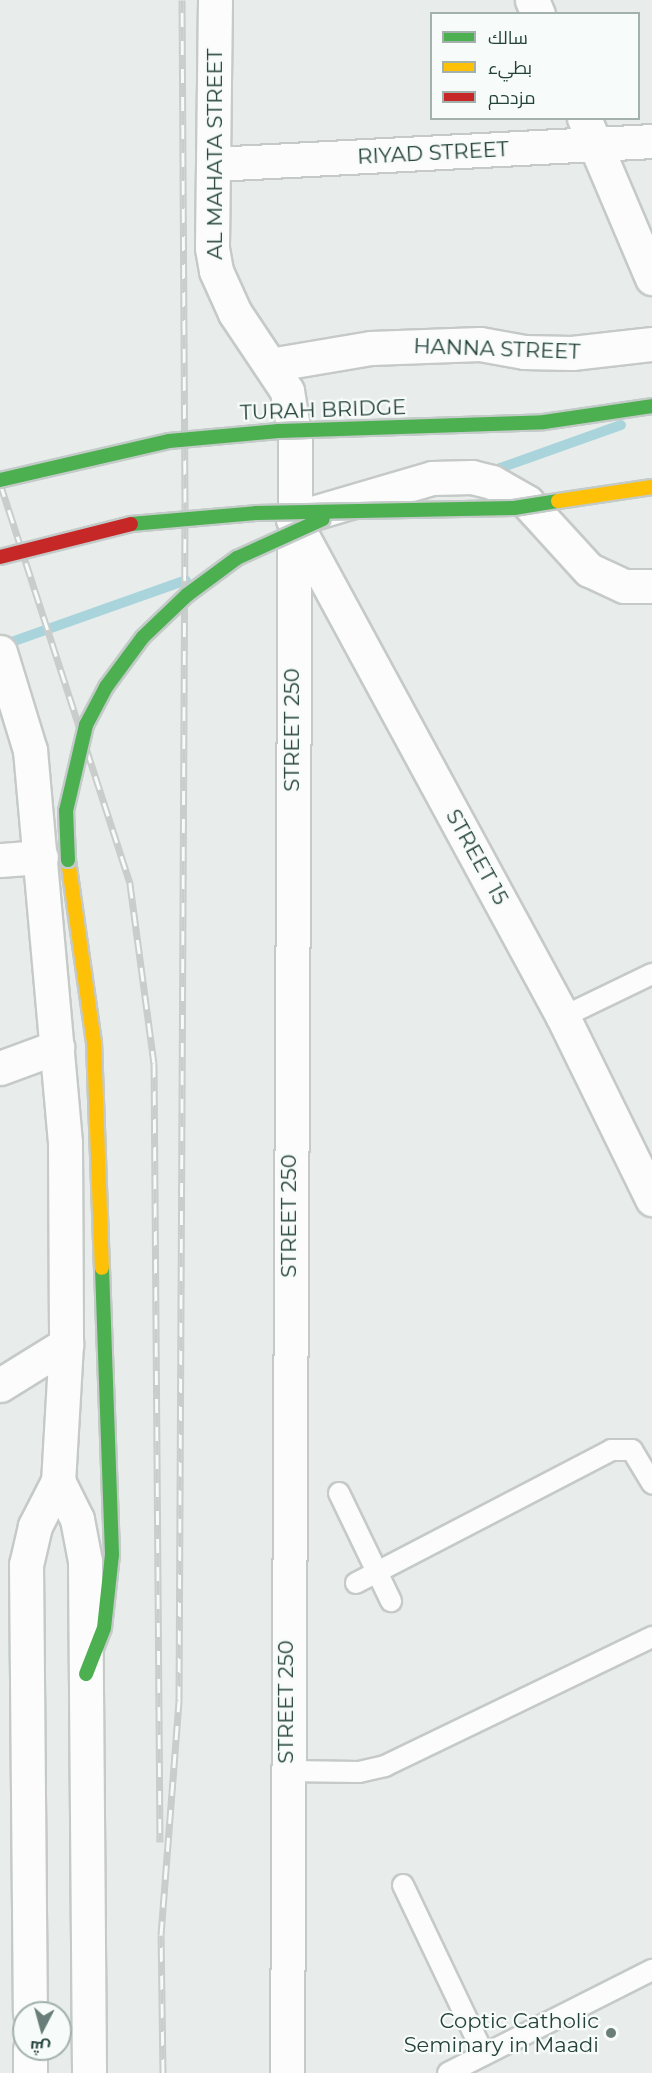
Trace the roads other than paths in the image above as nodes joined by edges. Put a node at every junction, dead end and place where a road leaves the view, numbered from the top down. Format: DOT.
graph roads {
  1 [pos="215,0"];
  2 [pos="589,130"];
  3 [pos="652,141"];
  4 [pos="214,164"];
  5 [pos="652,278"];
  6 [pos="652,344"];
  7 [pos="270,365"];
  8 [pos="652,406"];
  9 [pos="0,480"];
  10 [pos="652,487"];
  11 [pos="350,510"];
  12 [pos="293,519"];
  13 [pos="0,557"];
  14 [pos="652,586"];
  15 [pos="0,652"];
  16 [pos="54,859"];
  17 [pos="0,860"];
  18 [pos="652,974"];
  19 [pos="563,1017"];
  20 [pos="57,1047"];
  21 [pos="0,1068"];
  22 [pos="652,1199"];
  23 [pos="66,1344"];
  24 [pos="0,1385"];
  25 [pos="58,1481"];
  26 [pos="652,1483"];
  27 [pos="339,1493"];
  28 [pos="377,1572"];
  29 [pos="356,1583"];
  30 [pos="391,1601"];
  31 [pos="652,1637"];
  32 [pos="86,1674"];
  33 [pos="286,1772"];
  34 [pos="402,1885"];
  35 [pos="652,1970"];
  36 [pos="30,2001"];
  37 [pos="484,2055"];
  38 [pos="89,2073"];
  39 [pos="286,2073"];
  40 [pos="448,2073"];
  1 -- 4 [label="street, AL MAHATA STREET"];
  2 -- 3 [label="street, RIYAD STREET"];
  2 -- 4 [label="street, RIYAD STREET"];
  2 -- 5 [label="street"];
  4 -- 7 [label="street, AL MAHATA STREET"];
  6 -- 7 [label="street, HANNA STREET"];
  7 -- 12 [label="street, STREET 250"];
  8 -- 9 [label="main road, TURAH BRIDGE, bridge"];
  10 -- 11 [label="main road, bridge"];
  11 -- 13 [label="main road, bridge"];
  11 -- 16 [label="main road, bridge"];
  12 -- 14 [label="street"];
  12 -- 19 [label="street, STREET 15"];
  12 -- 33 [label="street, STREET 250"];
  15 -- 16 [label="street"];
  16 -- 17 [label="street"];
  16 -- 20 [label="street"];
  16 -- 32 [label="main road"];
  18 -- 19 [label="lane"];
  19 -- 22 [label="street, STREET 15"];
  20 -- 21 [label="street"];
  20 -- 23 [label="street"];
  23 -- 24 [label="street"];
  23 -- 25 [label="street"];
  25 -- 32 [label="street"];
  25 -- 36 [label="street"];
  26 -- 28 [label="lane"];
  27 -- 28 [label="lane"];
  28 -- 29 [label="lane"];
  28 -- 30 [label="lane"];
  31 -- 33 [label="lane"];
  32 -- 38 [label="street"];
  33 -- 39 [label="street, STREET 250"];
  34 -- 37 [label="lane"];
  35 -- 37 [label="lane"];
  37 -- 40 [label="lane"];
}
